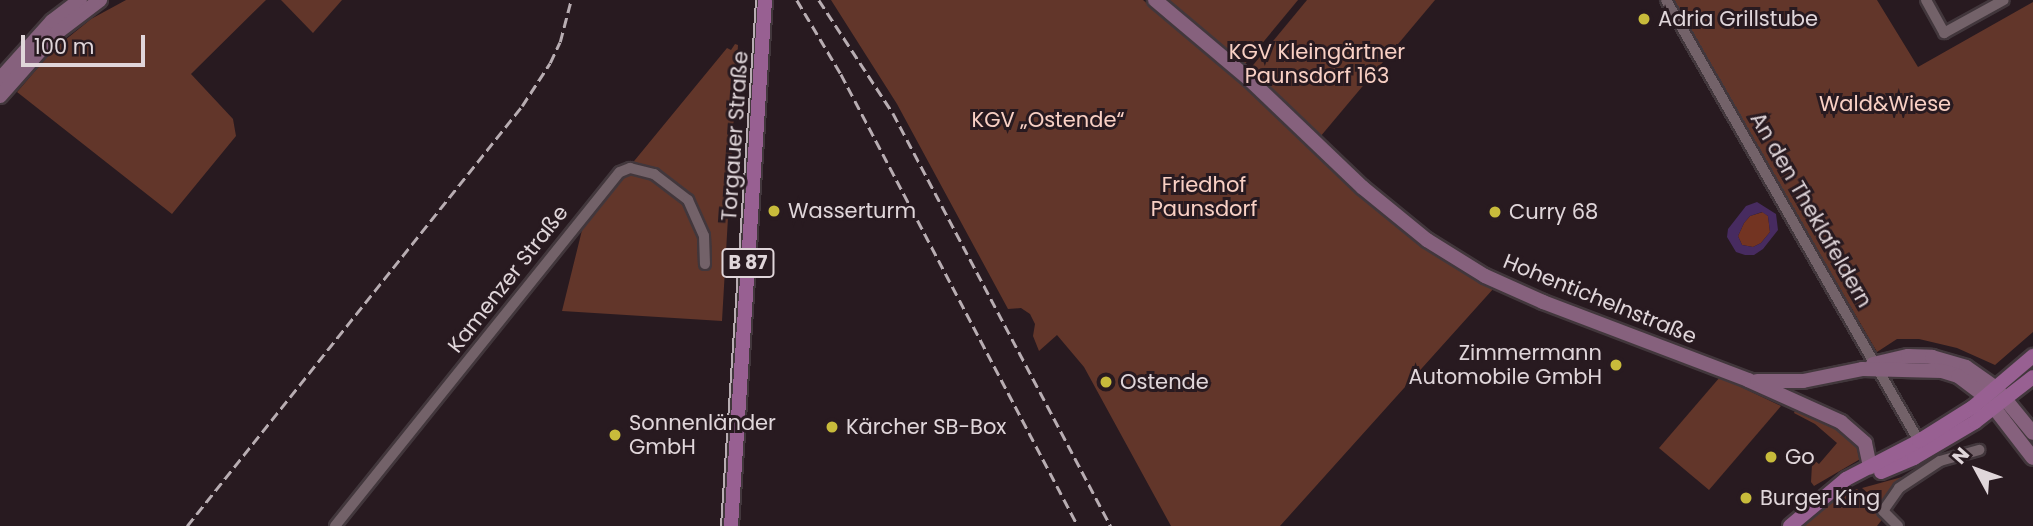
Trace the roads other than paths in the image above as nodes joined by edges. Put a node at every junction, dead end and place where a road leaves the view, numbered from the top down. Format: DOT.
graph roads {
  1 [pos="80,0"];
  2 [pos="100,0"];
  3 [pos="765,0"];
  4 [pos="1156,0"];
  5 [pos="1667,0"];
  6 [pos="1926,0"];
  7 [pos="2004,0"];
  8 [pos="0,79"];
  9 [pos="0,96"];
  10 [pos="705,264"];
  11 [pos="2033,356"];
  12 [pos="1878,366"];
  13 [pos="2033,377"];
  14 [pos="1748,380"];
  15 [pos="1995,398"];
  16 [pos="2033,433"];
  17 [pos="1919,441"];
  18 [pos="1979,450"];
  19 [pos="2033,458"];
  20 [pos="1870,467"];
  21 [pos="1824,495"];
  22 [pos="335,526"];
  23 [pos="731,526"];
  24 [pos="1790,526"];
  25 [pos="1899,526"];
  1 -- 8 [label="main road"];
  2 -- 9 [label="main road"];
  3 -- 23 [label="main road, Torgauer Straße / B 87"];
  4 -- 14 [label="main road, Hohentichelnstraße"];
  5 -- 12 [label="street, An den Theklafeldern"];
  6 -- 7 [label="street"];
  10 -- 22 [label="street, Kamenzer Straße"];
  11 -- 15 [label="main road"];
  12 -- 14 [label="main road, Hohentichelnstraße"];
  12 -- 15 [label="main road, Hohentichelnstraße"];
  12 -- 17 [label="street, An den Theklafeldern"];
  13 -- 15 [label="main road"];
  14 -- 20 [label="main road, Hohentichelnstraße"];
  15 -- 16 [label="main road"];
  15 -- 17 [label="main road"];
  15 -- 19 [label="main road"];
  15 -- 21 [label="main road"];
  17 -- 20 [label="main road"];
  18 -- 25 [label="street"];
  20 -- 21 [label="main road"];
  21 -- 24 [label="main road"];
}
